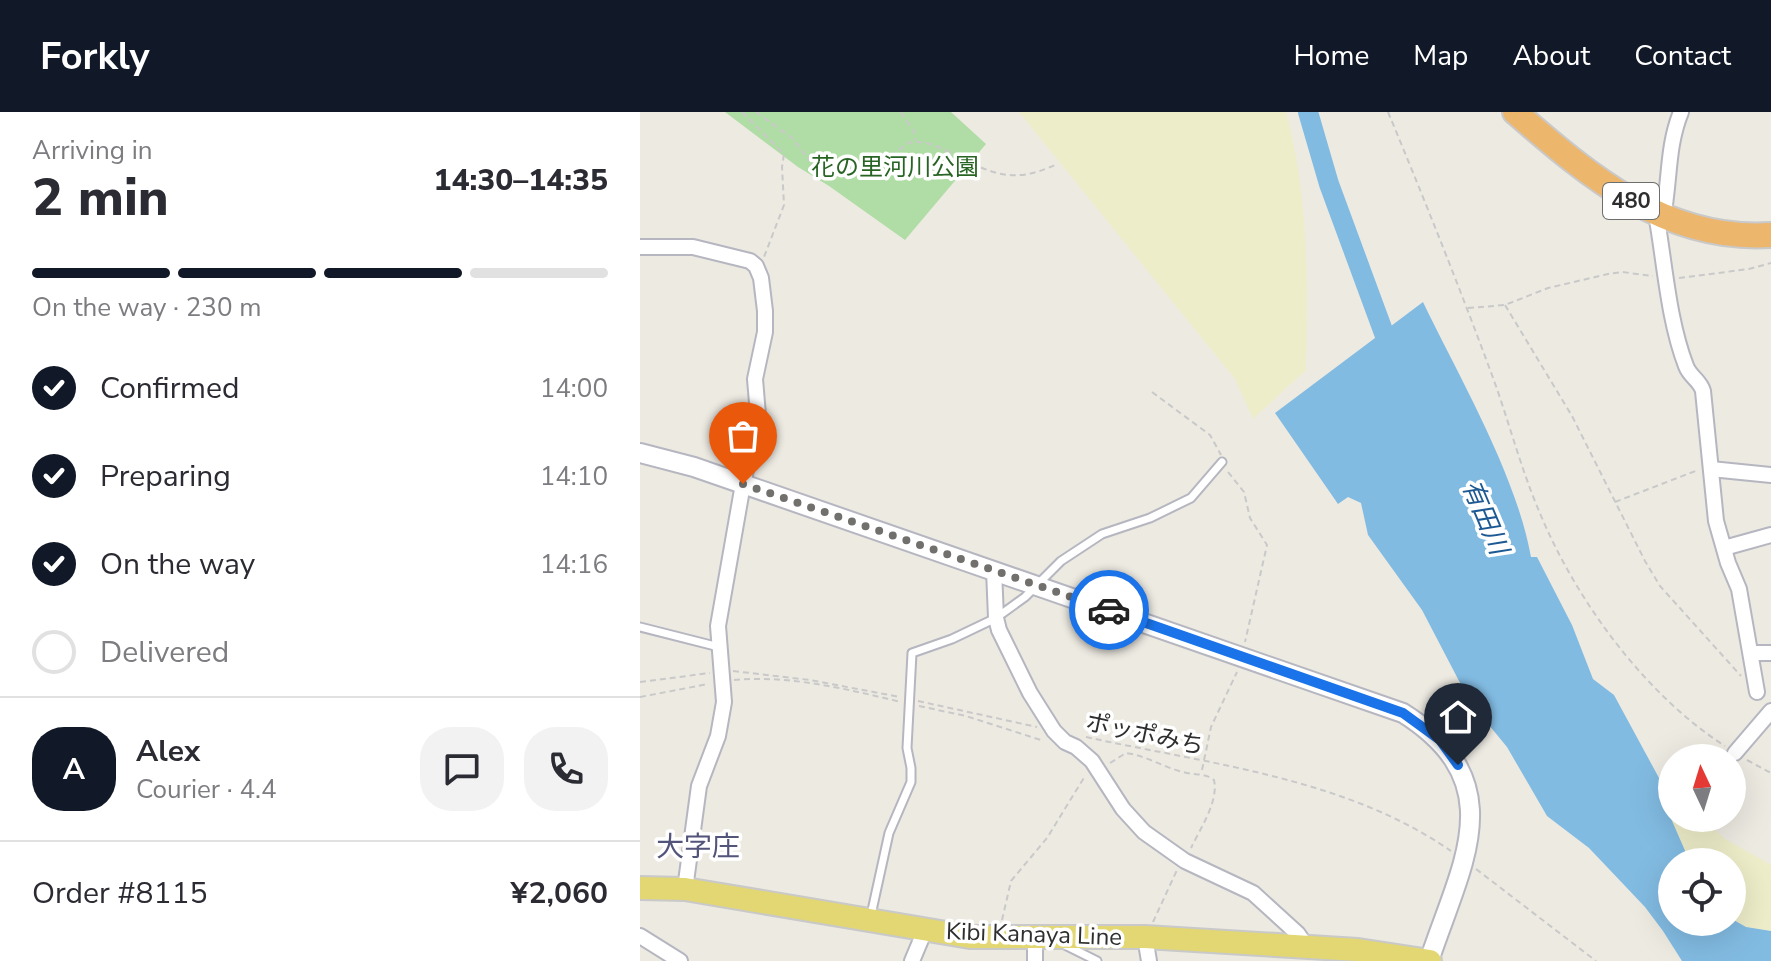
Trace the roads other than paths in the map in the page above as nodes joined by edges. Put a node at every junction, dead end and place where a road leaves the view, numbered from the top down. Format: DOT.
graph roads {
  1 [pos="1515,112"];
  2 [pos="1681,112"];
  3 [pos="1660,215"];
  4 [pos="1771,235"];
  5 [pos="640,247"];
  6 [pos="640,453"];
  7 [pos="1222,462"];
  8 [pos="1711,469"];
  9 [pos="1771,475"];
  10 [pos="743,484"];
  11 [pos="1771,535"];
  12 [pos="1724,548"];
  13 [pos="994,570"];
  14 [pos="1035,584"];
  15 [pos="996,618"];
  16 [pos="640,627"];
  17 [pos="719,647"];
  18 [pos="1751,653"];
  19 [pos="1771,653"];
  20 [pos="1757,692"];
  21 [pos="1771,711"];
  22 [pos="1743,744"];
  23 [pos="640,888"];
  24 [pos="685,889"];
  25 [pos="870,920"];
  26 [pos="925,930"];
  27 [pos="640,936"];
  28 [pos="1041,937"];
  29 [pos="1146,937"];
  30 [pos="1307,947"];
  31 [pos="680,961"];
  32 [pos="912,961"];
  33 [pos="1035,961"];
  34 [pos="1097,961"];
  35 [pos="1149,961"];
  36 [pos="1429,961"];
  1 -- 3 [label="highway, 480"];
  2 -- 3 [label="street"];
  3 -- 4 [label="highway, 480"];
  3 -- 8 [label="street"];
  5 -- 10 [label="street"];
  6 -- 10 [label="street"];
  7 -- 14 [label="lane"];
  8 -- 9 [label="street"];
  8 -- 12 [label="street"];
  10 -- 13 [label="street"];
  10 -- 17 [label="street"];
  11 -- 12 [label="street"];
  12 -- 18 [label="street"];
  13 -- 14 [label="street"];
  13 -- 15 [label="street"];
  14 -- 15 [label="lane"];
  14 -- 36 [label="street"];
  15 -- 25 [label="lane"];
  15 -- 30 [label="street"];
  16 -- 17 [label="lane"];
  17 -- 24 [label="street"];
  18 -- 19 [label="street"];
  18 -- 20 [label="street"];
  21 -- 22 [label="street"];
  23 -- 24 [label="main road, Kibi Kanaya Line"];
  24 -- 25 [label="main road, Kibi Kanaya Line"];
  25 -- 26 [label="main road, Kibi Kanaya Line"];
  26 -- 28 [label="main road, Kibi Kanaya Line"];
  26 -- 32 [label="street"];
  27 -- 31 [label="street"];
  28 -- 29 [label="main road, Kibi Kanaya Line"];
  28 -- 33 [label="street"];
  28 -- 34 [label="lane"];
  29 -- 30 [label="main road, Kibi Kanaya Line"];
  29 -- 35 [label="street"];
  30 -- 36 [label="main road, Kibi Kanaya Line"];
}
